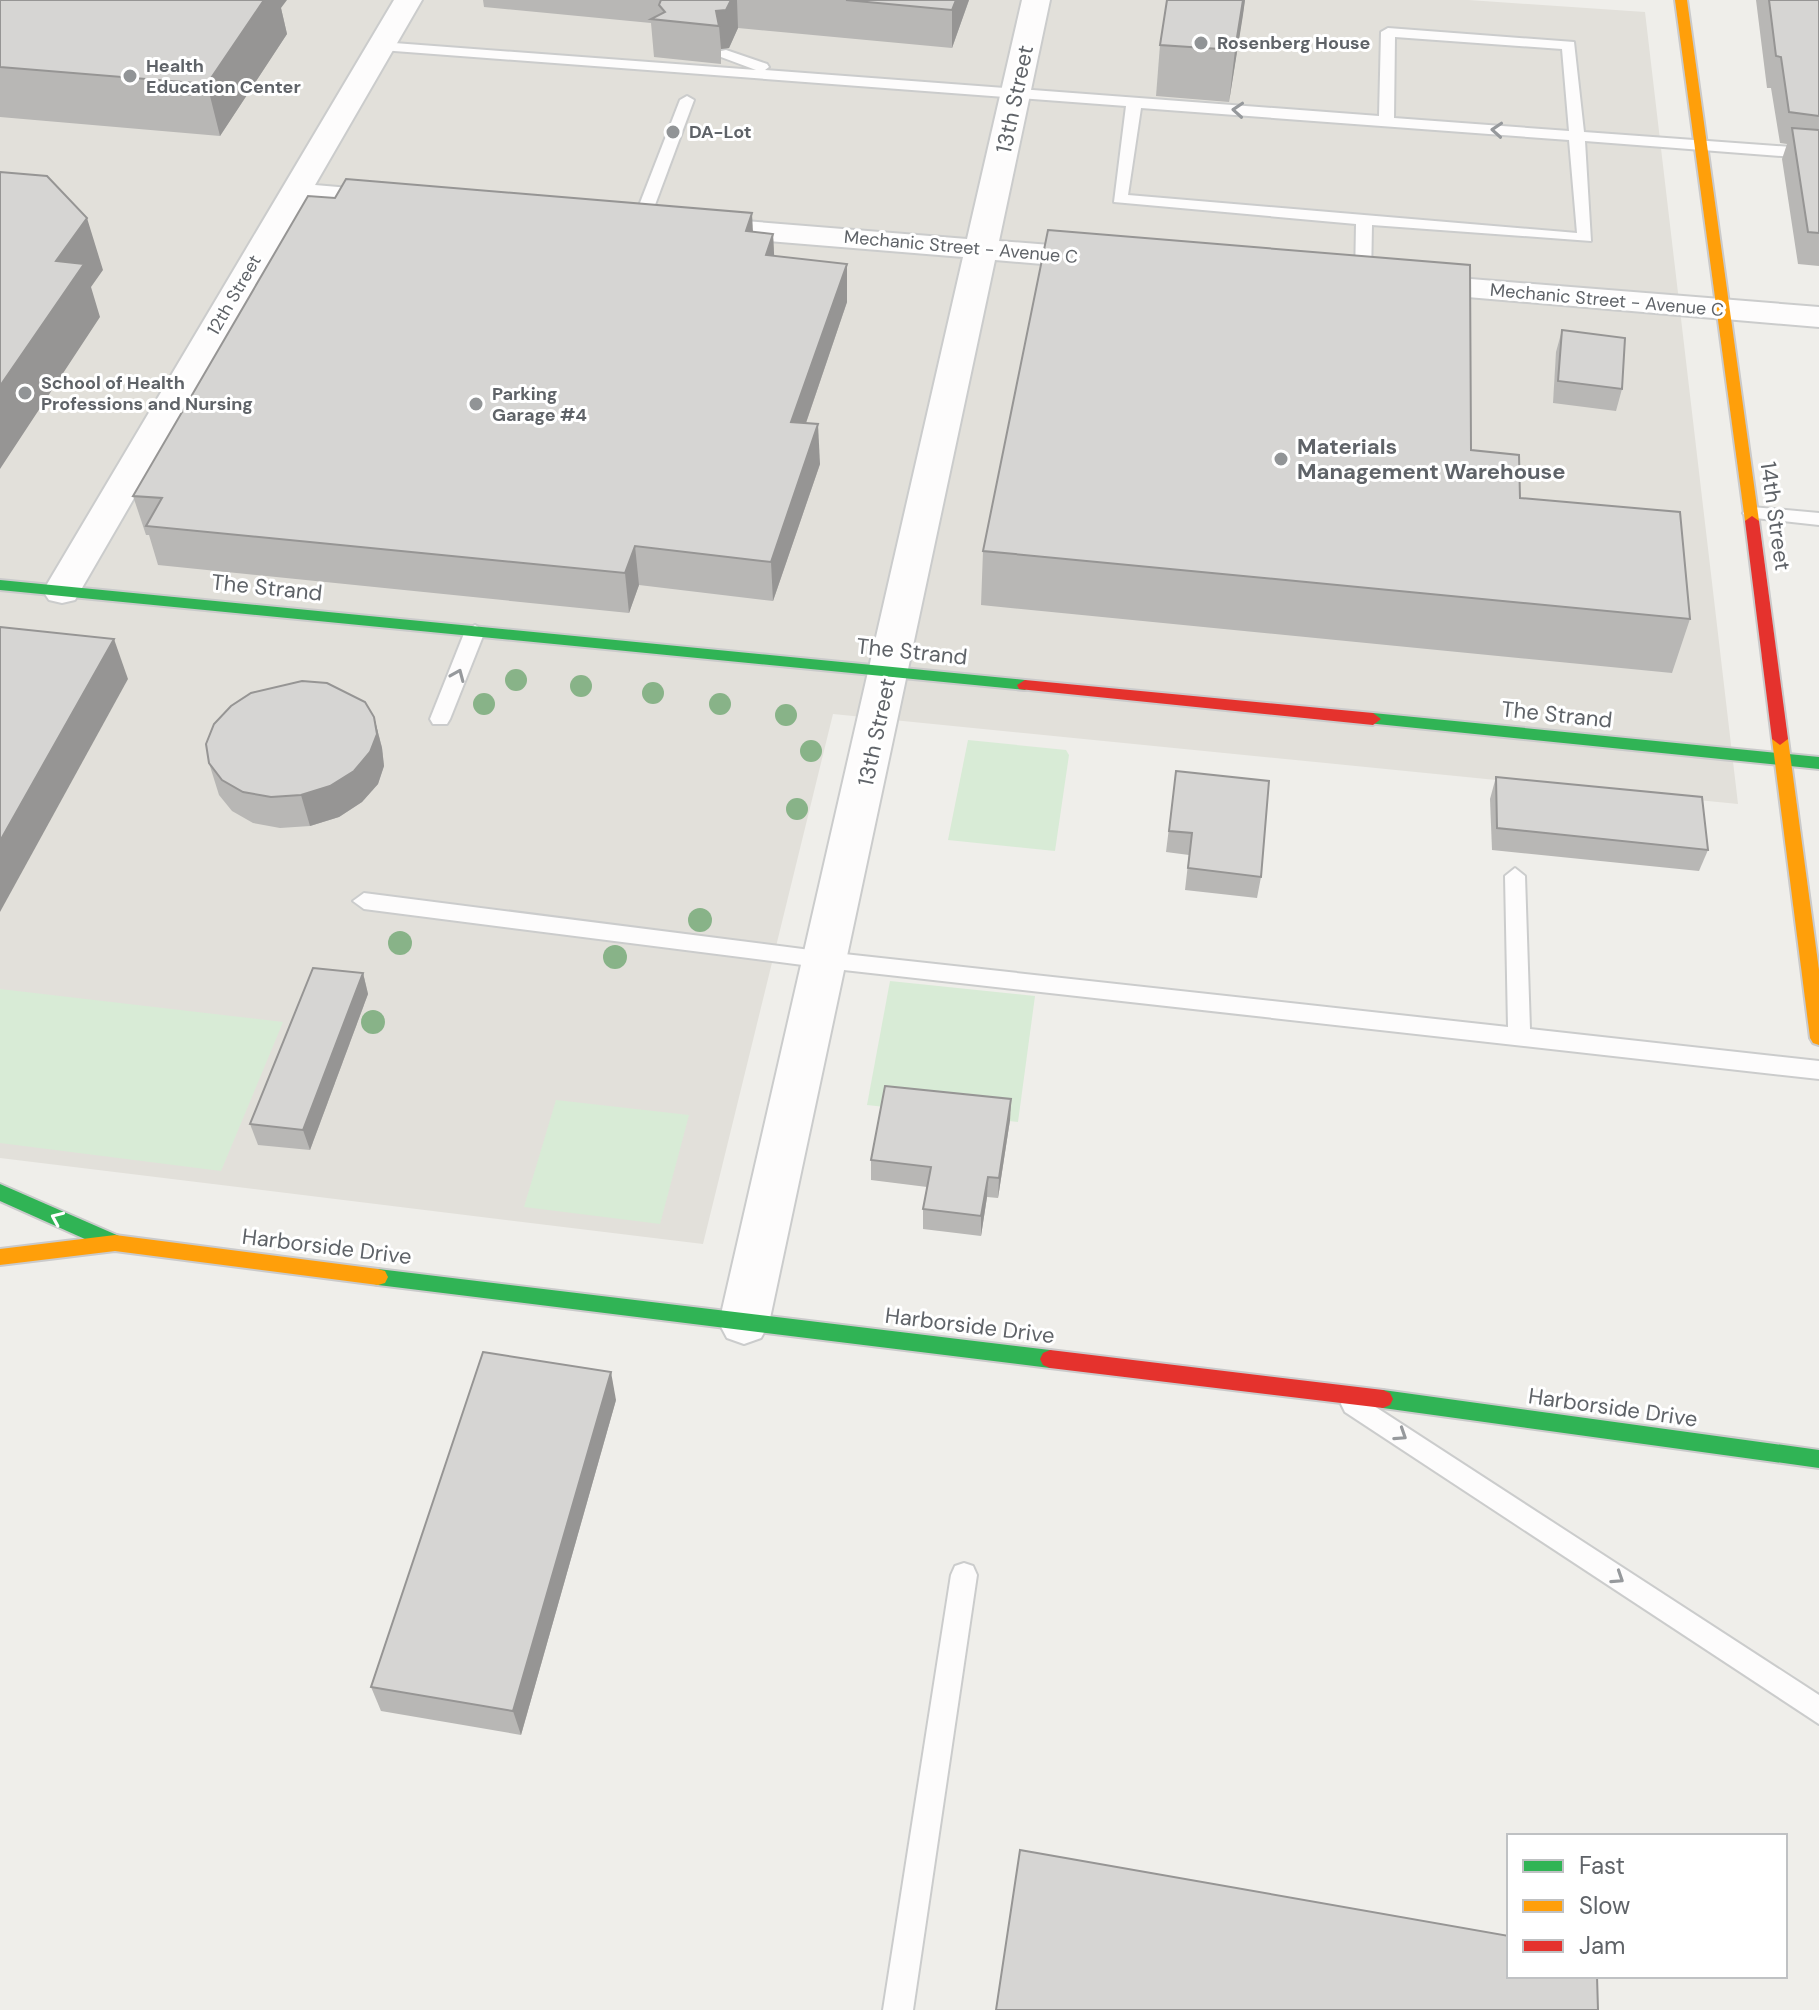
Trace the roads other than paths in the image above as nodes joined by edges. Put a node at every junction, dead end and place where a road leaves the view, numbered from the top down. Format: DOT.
graph roads {
  1 [pos="408,0"];
  2 [pos="1036,0"];
  3 [pos="1681,0"];
  4 [pos="381,46"];
  5 [pos="645,51"];
  6 [pos="726,54"];
  7 [pos="590,62"];
  8 [pos="786,76"];
  9 [pos="1016,94"];
  10 [pos="687,100"];
  11 [pos="1134,103"];
  12 [pos="1386,122"];
  13 [pos="1575,136"];
  14 [pos="1701,145"];
  15 [pos="1819,154"];
  16 [pos="294,193"];
  17 [pos="428,204"];
  18 [pos="1364,219"];
  19 [pos="626,220"];
  20 [pos="982,249"];
  21 [pos="1124,261"];
  22 [pos="1331,277"];
  23 [pos="1363,280"];
  24 [pos="1725,309"];
  25 [pos="1819,317"];
  26 [pos="1752,513"];
  27 [pos="1819,519"];
  28 [pos="0,585"];
  29 [pos="62,591"];
  30 [pos="475,631"];
  31 [pos="888,672"];
  32 [pos="440,719"];
  33 [pos="1785,760"];
  34 [pos="1819,763"];
  35 [pos="1515,876"];
  36 [pos="364,901"];
  37 [pos="826,960"];
  38 [pos="1519,1035"];
  39 [pos="1819,1038"];
  40 [pos="1819,1070"];
  41 [pos="0,1192"];
  42 [pos="115,1243"];
  43 [pos="0,1257"];
  44 [pos="744,1323"];
  45 [pos="1336,1392"];
  46 [pos="1819,1459"];
  47 [pos="964,1575"];
  48 [pos="1819,1711"];
  49 [pos="898,2010"];
  1 -- 4 [label="street, 12th Street"];
  2 -- 9 [label="street, 13th Street"];
  3 -- 14 [label="main road, 14th Street"];
  4 -- 7 [label="lane"];
  4 -- 16 [label="street, 12th Street"];
  5 -- 7 [label="lane"];
  6 -- 8 [label="lane"];
  7 -- 8 [label="lane"];
  8 -- 9 [label="lane"];
  9 -- 11 [label="lane"];
  9 -- 20 [label="street, 13th Street"];
  10 -- 19 [label="lane"];
  12 -- 11 [label="lane, one-way"];
  11 -- 18 [label="lane"];
  13 -- 12 [label="lane, one-way"];
  12 -- 13 [label="lane"];
  13 -- 14 [label="lane"];
  13 -- 18 [label="lane"];
  14 -- 15 [label="lane"];
  14 -- 24 [label="main road, 14th Street"];
  16 -- 17 [label="street"];
  16 -- 29 [label="street, 12th Street"];
  18 -- 23 [label="lane"];
  19 -- 20 [label="street, Mechanic Street - Avenue C"];
  20 -- 21 [label="street, Mechanic Street - Avenue C"];
  20 -- 31 [label="street, 13th Street"];
  22 -- 23 [label="street, Mechanic Street - Avenue C"];
  23 -- 24 [label="street, Mechanic Street - Avenue C"];
  24 -- 25 [label="street, Mechanic Street - Avenue C"];
  24 -- 26 [label="main road, 14th Street"];
  26 -- 27 [label="lane"];
  26 -- 33 [label="main road, 14th Street"];
  28 -- 29 [label="main road, The Strand"];
  29 -- 30 [label="main road, The Strand"];
  30 -- 31 [label="main road, The Strand"];
  32 -- 30 [label="lane, one-way"];
  31 -- 33 [label="main road, The Strand"];
  31 -- 37 [label="street, 13th Street"];
  33 -- 34 [label="main road, The Strand"];
  33 -- 39 [label="main road, 14th Street"];
  35 -- 38 [label="lane"];
  36 -- 37 [label="lane"];
  37 -- 38 [label="lane"];
  37 -- 44 [label="street, 13th Street"];
  38 -- 40 [label="lane"];
  42 -- 41 [label="main road, Harborside Drive, one-way"];
  42 -- 43 [label="main road, Harborside Drive"];
  42 -- 44 [label="main road, Harborside Drive"];
  44 -- 45 [label="main road, Harborside Drive"];
  45 -- 46 [label="main road, Harborside Drive"];
  45 -- 48 [label="lane, one-way"];
  47 -- 49 [label="lane"];
}
